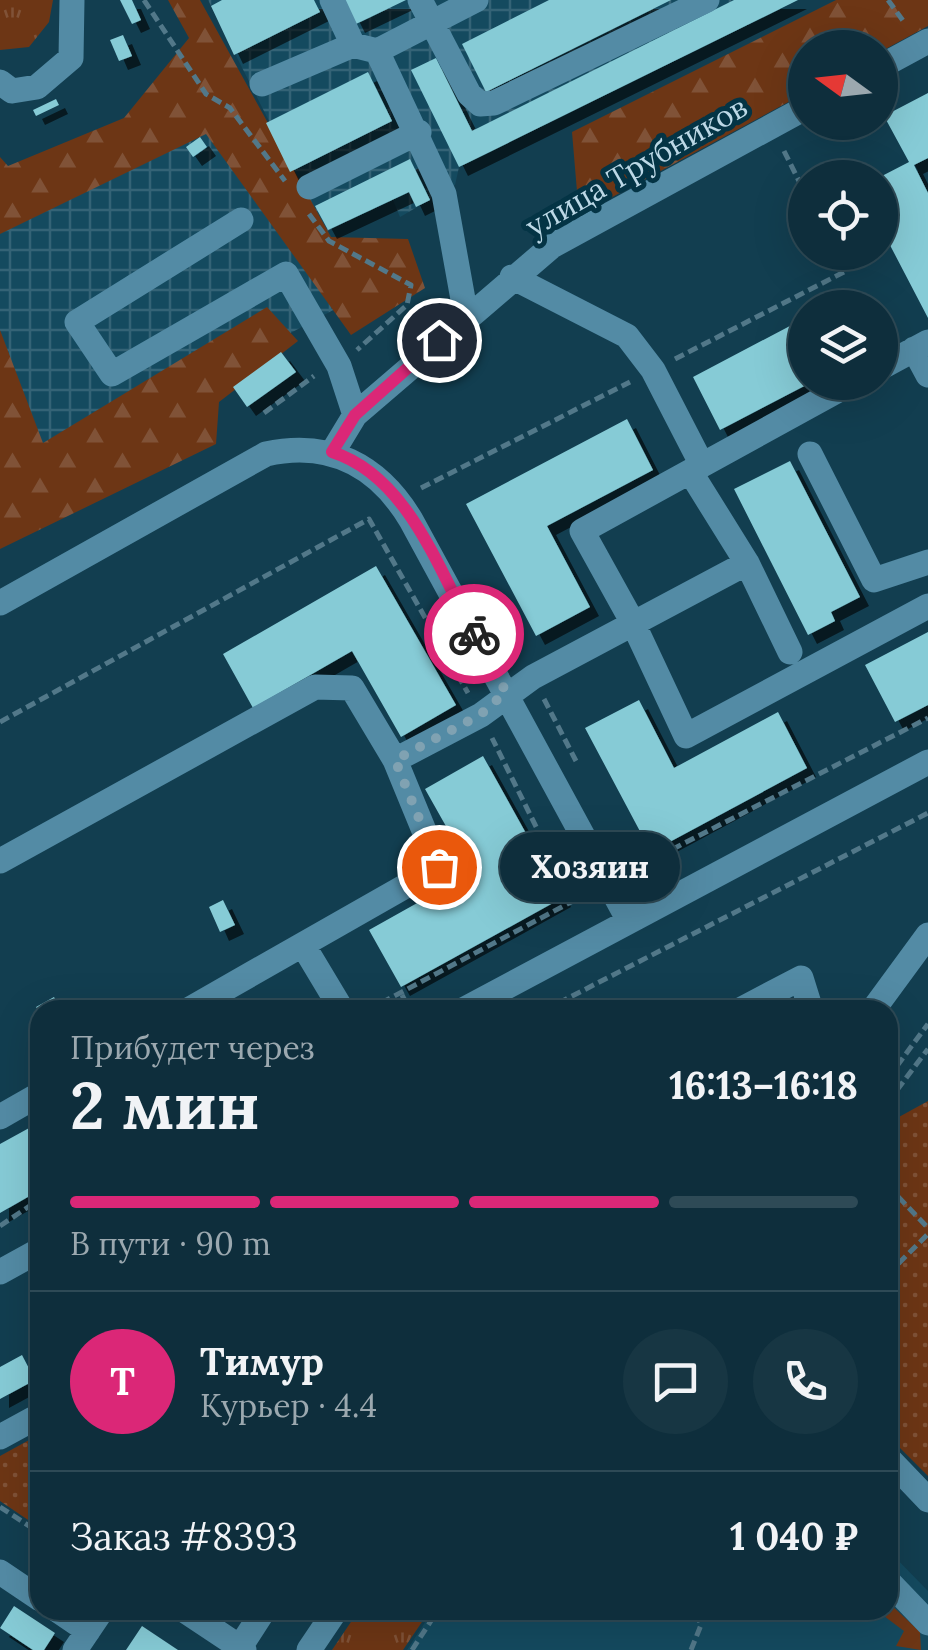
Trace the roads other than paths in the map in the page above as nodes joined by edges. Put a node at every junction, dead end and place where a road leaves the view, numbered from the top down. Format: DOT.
graph roads {
  1 [pos="72,0"];
  2 [pos="332,0"];
  3 [pos="476,0"];
  4 [pos="708,0"];
  5 [pos="425,11"];
  6 [pos="928,41"];
  7 [pos="365,48"];
  8 [pos="898,57"];
  9 [pos="0,82"];
  10 [pos="262,84"];
  11 [pos="788,117"];
  12 [pos="419,132"];
  13 [pos="304,198"];
  14 [pos="241,220"];
  15 [pos="512,277"];
  16 [pos="466,316"];
  17 [pos="921,346"];
  18 [pos="898,358"];
  19 [pos="928,376"];
  20 [pos="821,400"];
  21 [pos="355,415"];
  22 [pos="332,452"];
  23 [pos="810,454"];
  24 [pos="696,469"];
  25 [pos="928,562"];
  26 [pos="748,563"];
  27 [pos="0,604"];
  28 [pos="928,606"];
  29 [pos="634,624"];
  30 [pos="790,652"];
  31 [pos="506,692"];
  32 [pos="395,760"];
  33 [pos="928,762"];
  34 [pos="0,861"];
  35 [pos="628,919"];
  36 [pos="928,935"];
  37 [pos="302,945"];
  38 [pos="206,1000"];
  39 [pos="336,1000"];
  40 [pos="482,1000"];
  41 [pos="759,1000"];
  42 [pos="808,1000"];
  43 [pos="880,1000"];
  44 [pos="30,1100"];
  45 [pos="0,1117"];
  46 [pos="30,1256"];
  47 [pos="0,1272"];
  48 [pos="30,1421"];
  49 [pos="0,1436"];
  50 [pos="898,1468"];
  51 [pos="928,1500"];
  52 [pos="0,1572"];
  53 [pos="30,1592"];
  54 [pos="898,1592"];
  55 [pos="199,1620"];
  56 [pos="258,1620"];
  57 [pos="329,1620"];
  58 [pos="928,1623"];
  59 [pos="242,1648"];
  60 [pos="309,1650"];
  1 -- 9 [label="street"];
  2 -- 7 [label="street"];
  3 -- 5 [label="street"];
  4 -- 5 [label="street"];
  5 -- 7 [label="street"];
  6 -- 8 [label="street"];
  7 -- 10 [label="street"];
  7 -- 12 [label="street"];
  11 -- 15 [label="street, улица Трубников"];
  12 -- 13 [label="street"];
  12 -- 16 [label="street"];
  14 -- 21 [label="street"];
  15 -- 16 [label="street, улица Трубников"];
  15 -- 24 [label="street"];
  16 -- 21 [label="street, улица Трубников"];
  17 -- 18 [label="street"];
  17 -- 19 [label="street"];
  20 -- 24 [label="street"];
  21 -- 22 [label="street, улица Трубников"];
  22 -- 27 [label="street"];
  22 -- 31 [label="street"];
  23 -- 25 [label="street"];
  24 -- 26 [label="street"];
  24 -- 29 [label="street"];
  26 -- 29 [label="street"];
  26 -- 30 [label="street"];
  28 -- 29 [label="street"];
  29 -- 31 [label="street"];
  31 -- 32 [label="street"];
  31 -- 35 [label="street"];
  32 -- 34 [label="street"];
  32 -- 37 [label="street"];
  33 -- 35 [label="street"];
  35 -- 40 [label="street"];
  36 -- 43 [label="street"];
  37 -- 38 [label="street"];
  37 -- 39 [label="street"];
  41 -- 42 [label="street"];
  44 -- 45 [label="street"];
  46 -- 47 [label="street"];
  48 -- 49 [label="street"];
  50 -- 51 [label="street"];
  52 -- 53 [label="street"];
  54 -- 58 [label="street"];
  55 -- 59 [label="street"];
  56 -- 59 [label="street"];
  57 -- 60 [label="street"];
}
